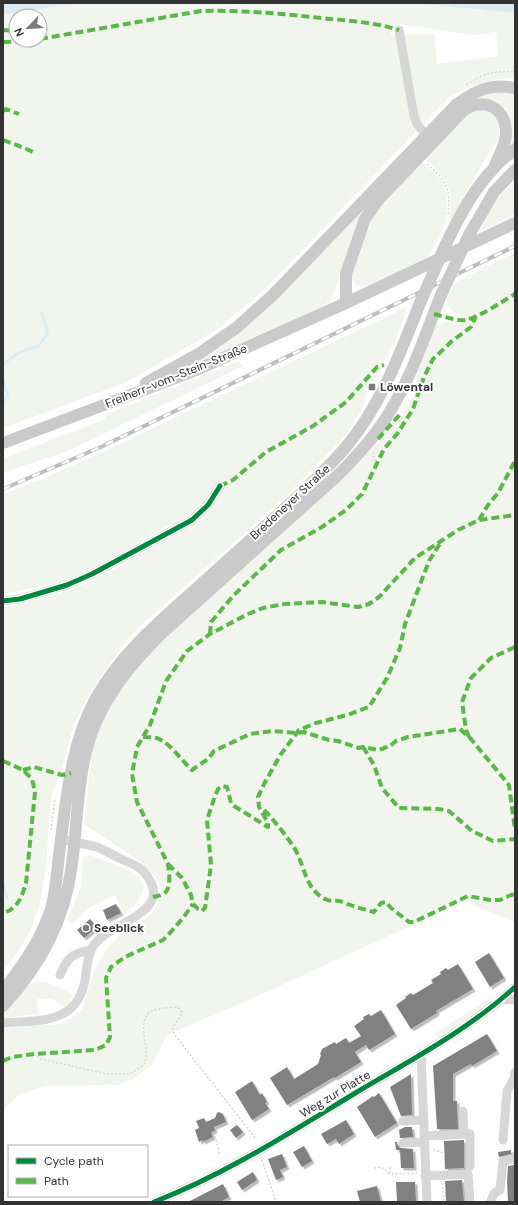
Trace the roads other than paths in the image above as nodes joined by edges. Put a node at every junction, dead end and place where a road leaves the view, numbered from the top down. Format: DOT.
graph roads {
  1 [pos="399,30"];
  2 [pos="515,88"];
  3 [pos="429,139"];
  4 [pos="515,149"];
  5 [pos="494,168"];
  6 [pos="515,170"];
  7 [pos="515,223"];
  8 [pos="346,303"];
  9 [pos="127,395"];
  10 [pos="3,443"];
  11 [pos="220,486"];
  12 [pos="3,601"];
  13 [pos="61,839"];
  14 [pos="74,842"];
  15 [pos="91,950"];
  16 [pos="60,975"];
  17 [pos="515,987"];
  18 [pos="3,991"];
  19 [pos="501,999"];
  20 [pos="515,1000"];
  21 [pos="3,1006"];
  22 [pos="3,1023"];
  23 [pos="421,1054"];
  24 [pos="515,1072"];
  25 [pos="463,1112"];
  26 [pos="424,1120"];
  27 [pos="403,1121"];
  28 [pos="464,1134"];
  29 [pos="503,1140"];
  30 [pos="425,1142"];
  31 [pos="404,1145"];
  32 [pos="515,1160"];
  33 [pos="470,1166"];
  34 [pos="425,1174"];
  35 [pos="491,1201"];
  36 [pos="154,1202"];
  37 [pos="427,1202"];
  38 [pos="470,1202"];
  1 -- 3 [label="street"];
  2 -- 3 [label="main road"];
  3 -- 5 [label="main road"];
  3 -- 8 [label="main road"];
  3 -- 9 [label="main road"];
  4 -- 5 [label="main road, Bredeneyer Straße"];
  5 -- 13 [label="main road, Bredeneyer Straße, bridge"];
  6 -- 14 [label="main road, Bredeneyer Straße, bridge"];
  7 -- 8 [label="main road, Freiherr-vom-Stein-Straße"];
  8 -- 9 [label="main road, Freiherr-vom-Stein-Straße"];
  9 -- 10 [label="main road, Freiherr-vom-Stein-Straße"];
  11 -- 12 [label="street"];
  13 -- 14 [label="street"];
  13 -- 18 [label="main road, Bredeneyer Straße"];
  14 -- 15 [label="street"];
  14 -- 21 [label="main road, Bredeneyer Straße"];
  15 -- 16 [label="street"];
  15 -- 22 [label="street"];
  17 -- 19 [label="street, Weg zur Platte"];
  19 -- 20 [label="street"];
  19 -- 23 [label="street, Weg zur Platte"];
  23 -- 26 [label="street"];
  23 -- 36 [label="street, Weg zur Platte"];
  24 -- 29 [label="street"];
  25 -- 28 [label="street"];
  26 -- 27 [label="street"];
  26 -- 30 [label="street"];
  28 -- 30 [label="street"];
  28 -- 33 [label="street"];
  30 -- 31 [label="street"];
  30 -- 34 [label="street"];
  32 -- 35 [label="street"];
  34 -- 37 [label="street"];
  34 -- 38 [label="street"];
}
